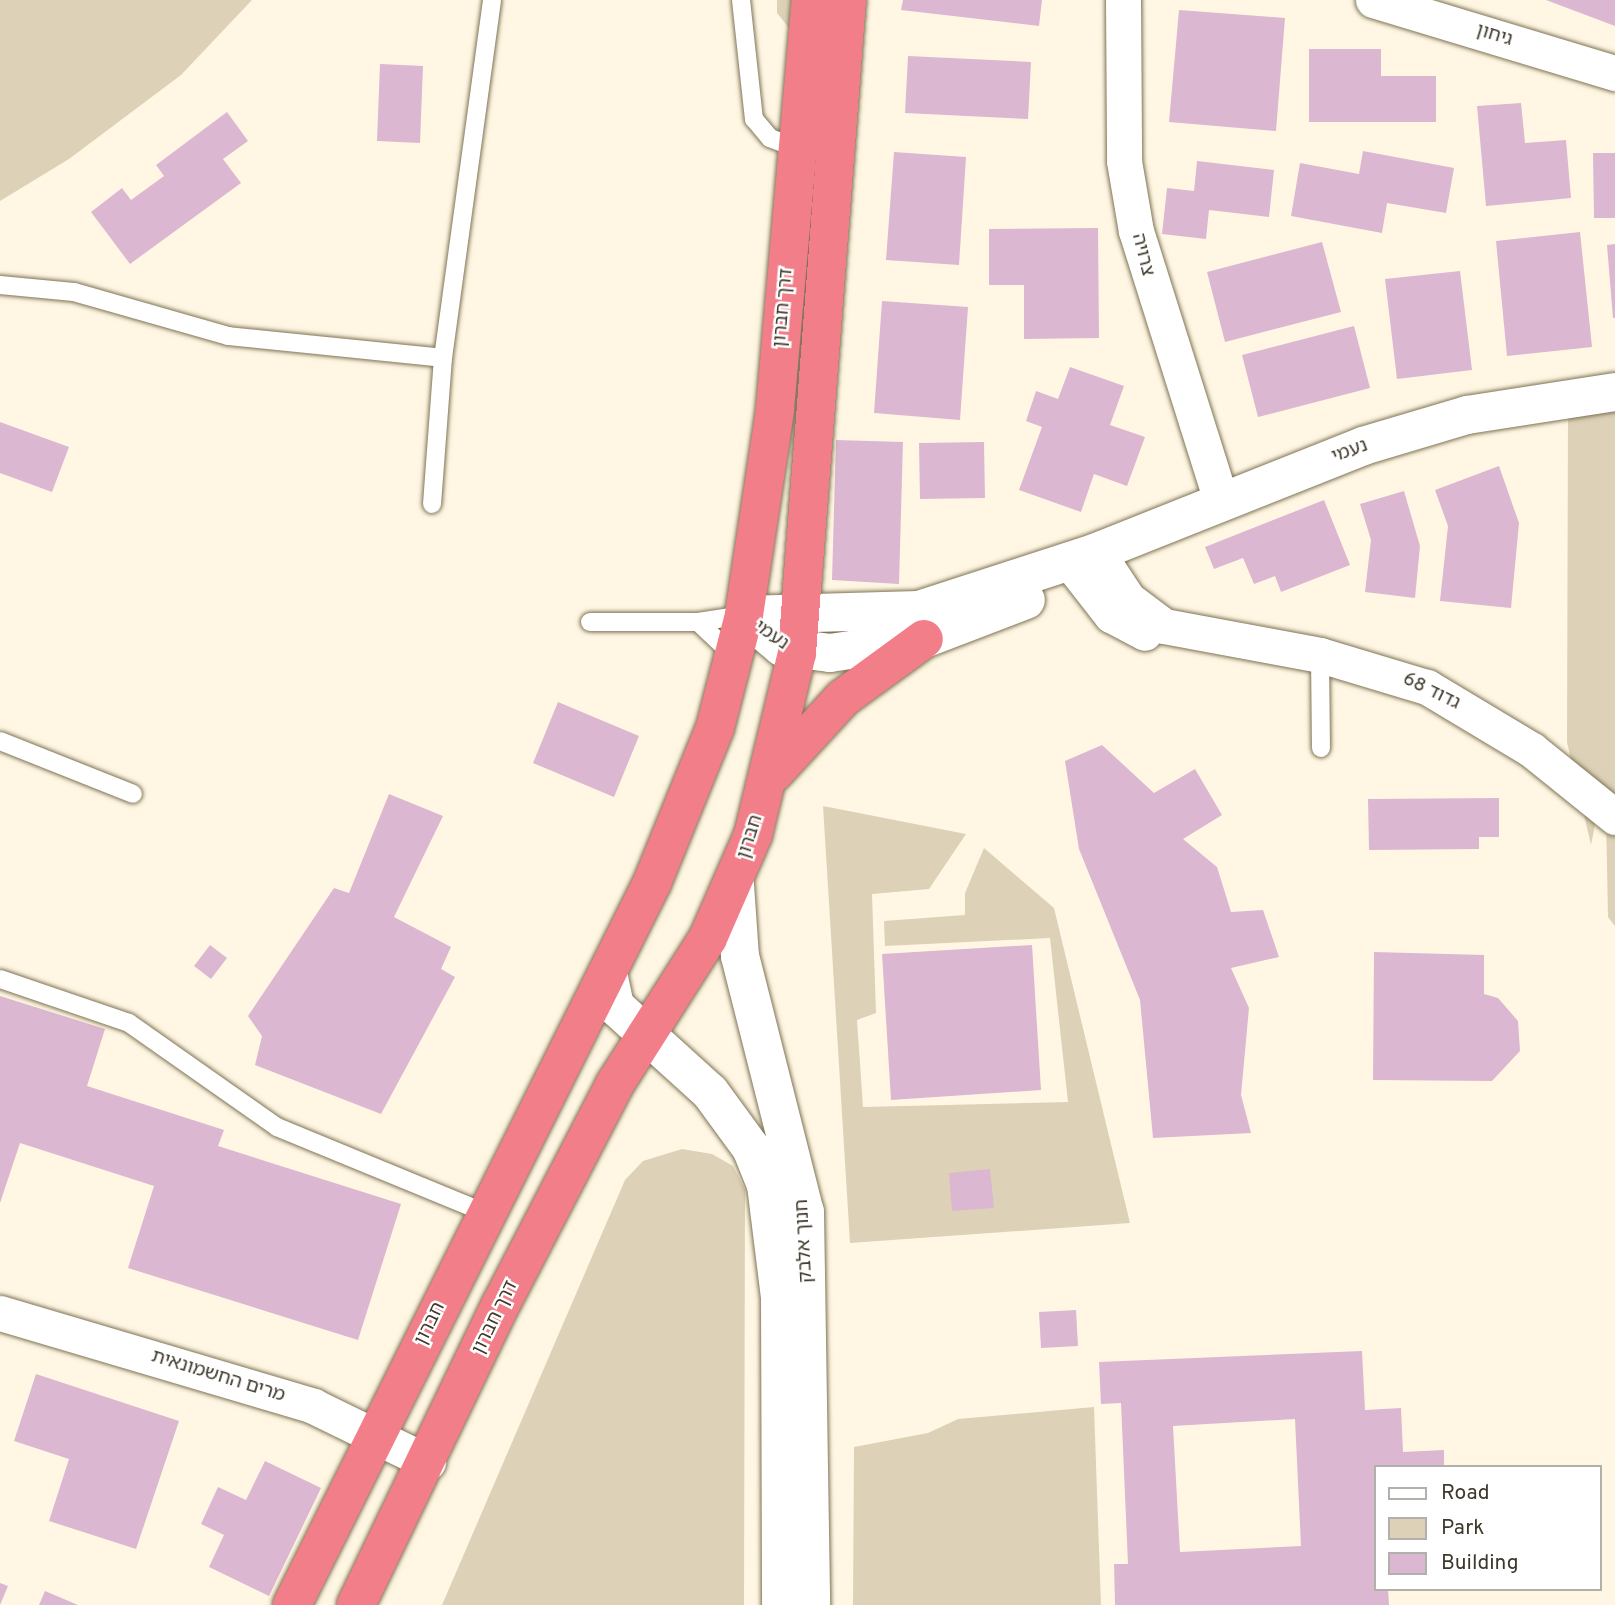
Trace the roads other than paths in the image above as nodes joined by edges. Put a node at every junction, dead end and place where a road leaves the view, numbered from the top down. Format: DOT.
graph roads {
  1 [pos="492,0"];
  2 [pos="741,0"];
  3 [pos="811,0"];
  4 [pos="847,0"];
  5 [pos="1123,0"];
  6 [pos="1375,0"];
  7 [pos="1615,73"];
  8 [pos="799,149"];
  9 [pos="0,285"];
  10 [pos="443,358"];
  11 [pos="1615,392"];
  12 [pos="1221,500"];
  13 [pos="432,504"];
  14 [pos="1080,561"];
  15 [pos="744,615"];
  16 [pos="590,622"];
  17 [pos="698,622"];
  18 [pos="799,635"];
  19 [pos="924,639"];
  20 [pos="1320,655"];
  21 [pos="735,660"];
  22 [pos="0,741"];
  23 [pos="1321,748"];
  24 [pos="767,783"];
  25 [pos="133,794"];
  26 [pos="1615,817"];
  27 [pos="735,885"];
  28 [pos="608,973"];
  29 [pos="0,979"];
  30 [pos="645,1036"];
  31 [pos="486,1213"];
  32 [pos="0,1312"];
  33 [pos="377,1436"];
  34 [pos="428,1462"];
  35 [pos="292,1605"];
  36 [pos="356,1605"];
  37 [pos="781,1605"];
  38 [pos="810,1605"];
  1 -- 10 [label="lane"];
  2 -- 8 [label="lane"];
  3 -- 8 [label="highway, דרך חברון"];
  4 -- 18 [label="highway"];
  5 -- 12 [label="street, צרויה"];
  6 -- 7 [label="street, גיחון"];
  8 -- 15 [label="highway, דרך חברון"];
  9 -- 10 [label="lane"];
  10 -- 13 [label="lane"];
  11 -- 12 [label="street, נעמי"];
  12 -- 14 [label="street, נעמי"];
  14 -- 18 [label="street, נעמי"];
  14 -- 19 [label="street, נעמי"];
  14 -- 20 [label="street, גדוד 68"];
  15 -- 17 [label="lane"];
  15 -- 18 [label="street, נעמי"];
  15 -- 21 [label="highway"];
  16 -- 17 [label="lane"];
  17 -- 21 [label="lane"];
  18 -- 19 [label="street, נעמי"];
  18 -- 24 [label="highway, חברון"];
  19 -- 24 [label="highway"];
  20 -- 23 [label="lane"];
  20 -- 26 [label="street, גדוד 68"];
  21 -- 28 [label="highway"];
  22 -- 25 [label="lane"];
  24 -- 27 [label="highway, חברון"];
  27 -- 30 [label="highway, חברון"];
  27 -- 38 [label="street, חנוך אלבק"];
  28 -- 30 [label="street, חנוך אלבק"];
  28 -- 31 [label="highway"];
  29 -- 31 [label="lane"];
  30 -- 34 [label="highway, דרך חברון"];
  30 -- 37 [label="street, חנוך אלבק"];
  31 -- 33 [label="highway, חברון"];
  32 -- 33 [label="street, מרים החשמונאית"];
  33 -- 34 [label="street, מרים החשמונאית"];
  33 -- 35 [label="highway"];
  34 -- 36 [label="highway, דרך חברון"];
}
